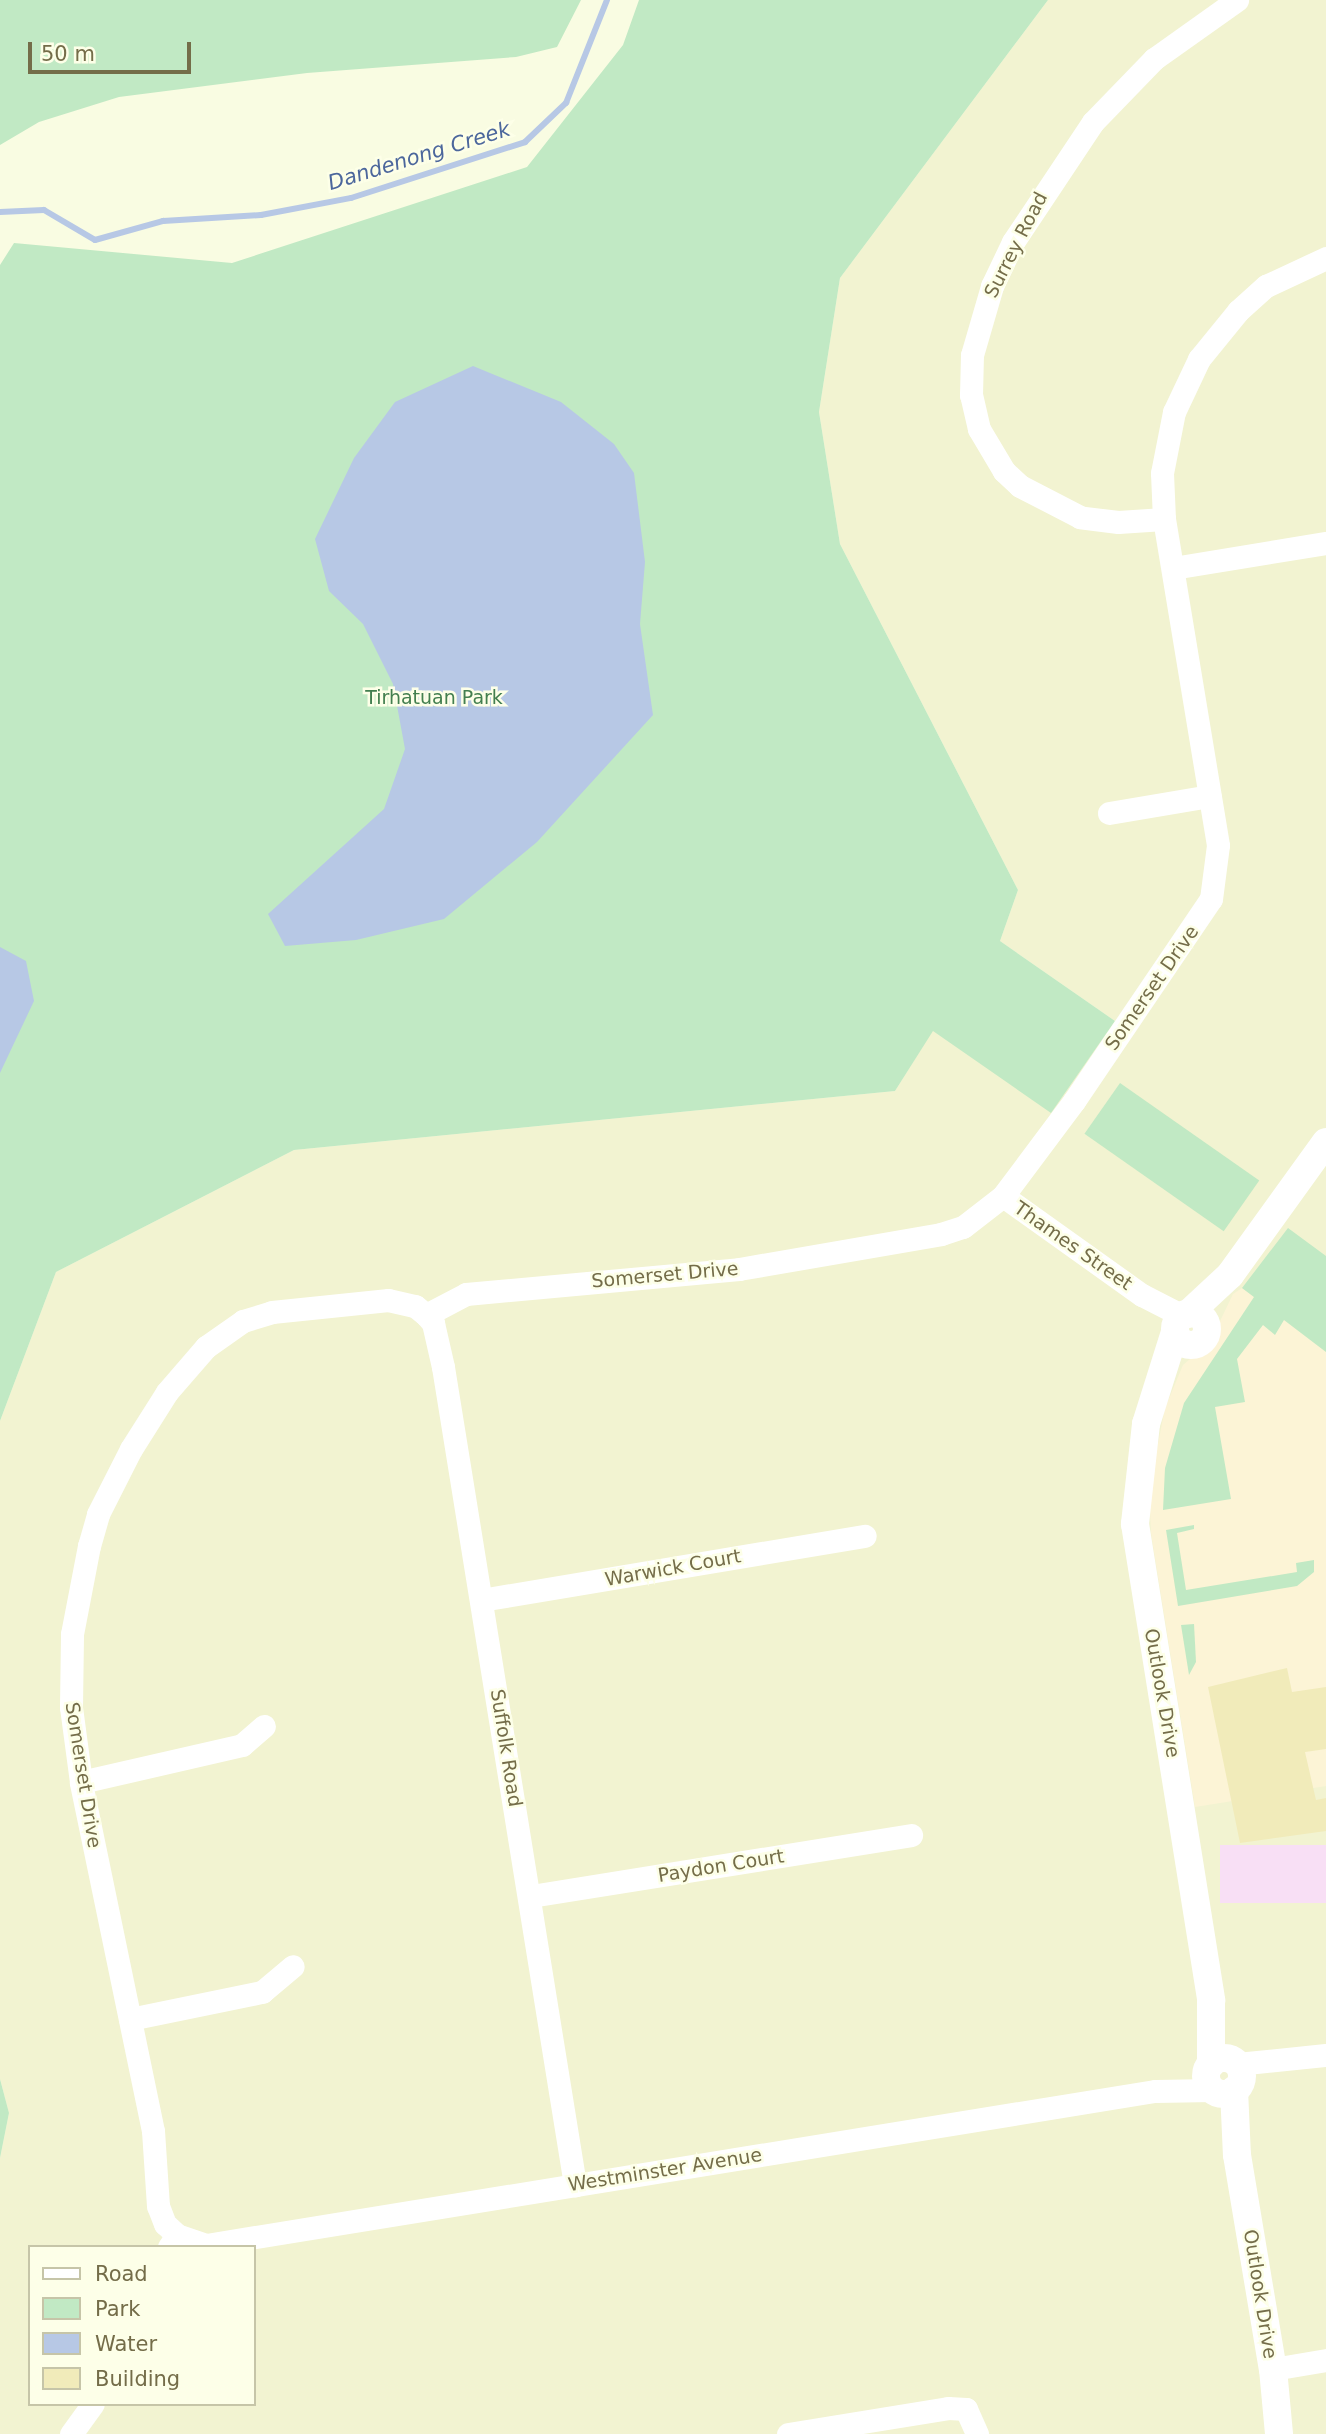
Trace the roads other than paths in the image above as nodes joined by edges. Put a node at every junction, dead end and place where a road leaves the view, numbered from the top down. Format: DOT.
graph roads {
  1 [pos="1237,0"];
  2 [pos="1326,258"];
  3 [pos="1164,519"];
  4 [pos="1326,543"];
  5 [pos="1173,568"];
  6 [pos="1210,796"];
  7 [pos="1109,813"];
  8 [pos="1326,1142"];
  9 [pos="1003,1196"];
  10 [pos="426,1315"];
  11 [pos="1187,1327"];
  12 [pos="865,1536"];
  13 [pos="481,1600"];
  14 [pos="264,1726"];
  15 [pos="81,1782"];
  16 [pos="911,1835"];
  17 [pos="530,1896"];
  18 [pos="293,1966"];
  19 [pos="130,2019"];
  20 [pos="1326,2055"];
  21 [pos="1224,2077"];
  22 [pos="575,2185"];
  23 [pos="173,2241"];
  24 [pos="1326,2360"];
  25 [pos="1273,2369"];
  26 [pos="92,2406"];
  27 [pos="71,2434"];
  28 [pos="788,2434"];
  29 [pos="977,2434"];
  30 [pos="1279,2434"];
  1 -- 3 [label="street, Surrey Road"];
  2 -- 3 [label="street, Somerset Drive"];
  3 -- 5 [label="street, Somerset Drive"];
  4 -- 5 [label="street"];
  5 -- 6 [label="street, Somerset Drive"];
  6 -- 7 [label="street"];
  6 -- 9 [label="street, Somerset Drive"];
  8 -- 11 [label="street, Outlook Drive"];
  9 -- 10 [label="street, Somerset Drive"];
  9 -- 11 [label="street, Thames Street"];
  10 -- 13 [label="street, Suffolk Road"];
  10 -- 15 [label="street, Somerset Drive"];
  11 -- 21 [label="street, Outlook Drive"];
  12 -- 13 [label="street, Warwick Court"];
  13 -- 17 [label="street, Suffolk Road"];
  14 -- 15 [label="street"];
  15 -- 19 [label="street, Somerset Drive"];
  16 -- 17 [label="street, Paydon Court"];
  17 -- 22 [label="street, Suffolk Road"];
  18 -- 19 [label="street"];
  19 -- 23 [label="street, Somerset Drive"];
  20 -- 21 [label="street"];
  21 -- 22 [label="street, Westminster Avenue"];
  21 -- 25 [label="street, Outlook Drive"];
  22 -- 23 [label="street, Westminster Avenue"];
  24 -- 25 [label="street"];
  25 -- 30 [label="street, Outlook Drive"];
  26 -- 27 [label="street"];
  28 -- 29 [label="street"];
}
